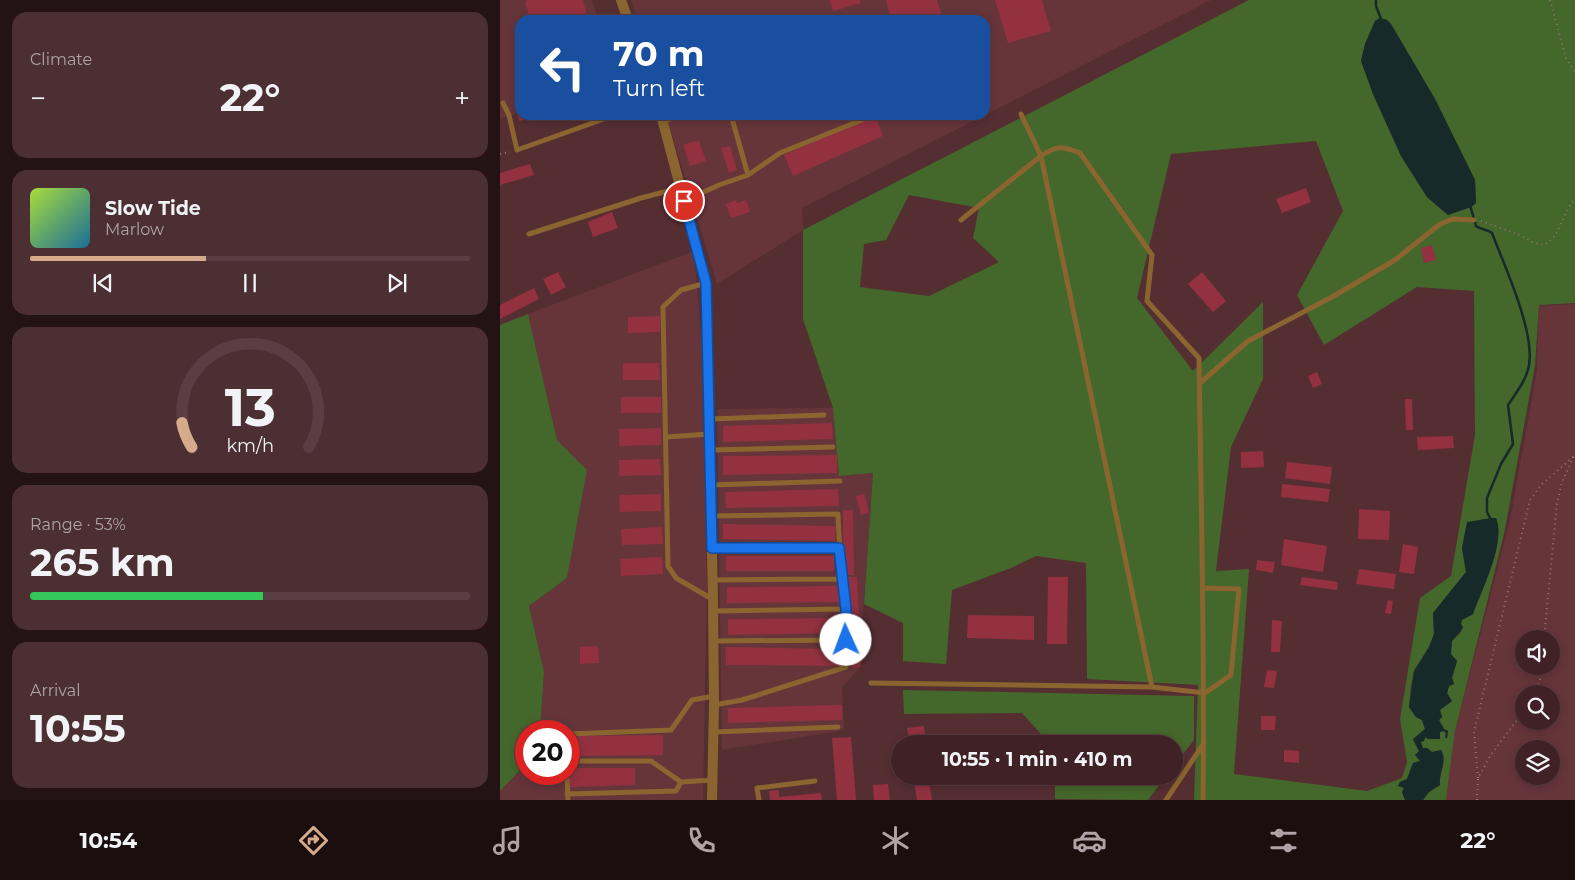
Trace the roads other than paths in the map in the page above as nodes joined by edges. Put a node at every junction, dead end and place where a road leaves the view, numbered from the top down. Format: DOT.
graph roads {
  1 [pos="621,0"];
  2 [pos="626,15"];
  3 [pos="504,103"];
  4 [pos="503,110"];
  5 [pos="1021,114"];
  6 [pos="601,120"];
  7 [pos="663,120"];
  8 [pos="732,120"];
  9 [pos="862,120"];
  10 [pos="1041,156"];
  11 [pos="748,176"];
  12 [pos="681,187"];
  13 [pos="684,201"];
  14 [pos="961,220"];
  15 [pos="1474,220"];
  16 [pos="529,234"];
  17 [pos="706,283"];
  18 [pos="1200,383"];
  19 [pos="824,415"];
  20 [pos="710,419"];
  21 [pos="710,434"];
  22 [pos="667,436"];
  23 [pos="833,447"];
  24 [pos="710,450"];
  25 [pos="840,482"];
  26 [pos="711,485"];
  27 [pos="712,516"];
  28 [pos="712,548"];
  29 [pos="839,548"];
  30 [pos="841,579"];
  31 [pos="713,580"];
  32 [pos="1202,588"];
  33 [pos="713,599"];
  34 [pos="846,609"];
  35 [pos="713,611"];
  36 [pos="846,640"];
  37 [pos="713,641"];
  38 [pos="871,683"];
  39 [pos="1152,687"];
  40 [pos="1205,693"];
  41 [pos="714,701"];
  42 [pos="838,727"];
  43 [pos="713,732"];
  44 [pos="580,734"];
  45 [pos="1204,742"];
  46 [pos="580,761"];
  47 [pos="712,780"];
  48 [pos="815,781"];
  49 [pos="682,782"];
  50 [pos="567,797"];
  51 [pos="712,800"];
  52 [pos="759,800"];
  53 [pos="1166,800"];
  54 [pos="1203,800"];
  1 -- 2 [label="street"];
  3 -- 4 [label="lane"];
  4 -- 6 [label="lane"];
  5 -- 10 [label="lane"];
  7 -- 12 [label="street"];
  8 -- 11 [label="lane"];
  9 -- 11 [label="lane"];
  10 -- 14 [label="lane"];
  10 -- 18 [label="lane"];
  10 -- 39 [label="lane"];
  11 -- 13 [label="lane"];
  12 -- 13 [label="street"];
  12 -- 16 [label="lane"];
  13 -- 17 [label="street"];
  15 -- 18 [label="lane"];
  17 -- 20 [label="street"];
  17 -- 22 [label="lane"];
  18 -- 32 [label="lane"];
  19 -- 20 [label="lane"];
  20 -- 21 [label="street"];
  21 -- 22 [label="lane"];
  21 -- 24 [label="street"];
  22 -- 33 [label="lane"];
  23 -- 24 [label="lane"];
  24 -- 26 [label="street"];
  25 -- 26 [label="lane"];
  26 -- 27 [label="street"];
  27 -- 28 [label="street"];
  27 -- 29 [label="lane"];
  28 -- 29 [label="lane"];
  28 -- 31 [label="street"];
  29 -- 30 [label="lane"];
  30 -- 31 [label="lane"];
  30 -- 34 [label="lane"];
  31 -- 33 [label="street"];
  32 -- 40 [label="lane"];
  32 -- 40 [label="lane"];
  33 -- 35 [label="street"];
  34 -- 35 [label="lane"];
  34 -- 36 [label="lane"];
  35 -- 37 [label="street"];
  36 -- 37 [label="lane"];
  36 -- 41 [label="lane"];
  37 -- 41 [label="street"];
  38 -- 39 [label="lane"];
  39 -- 40 [label="lane"];
  40 -- 45 [label="lane"];
  41 -- 43 [label="street"];
  41 -- 44 [label="lane"];
  42 -- 43 [label="lane"];
  43 -- 47 [label="street"];
  45 -- 53 [label="lane"];
  45 -- 54 [label="lane"];
  46 -- 49 [label="lane"];
  47 -- 49 [label="lane"];
  47 -- 51 [label="street"];
  48 -- 52 [label="lane"];
  49 -- 50 [label="lane"];
}
